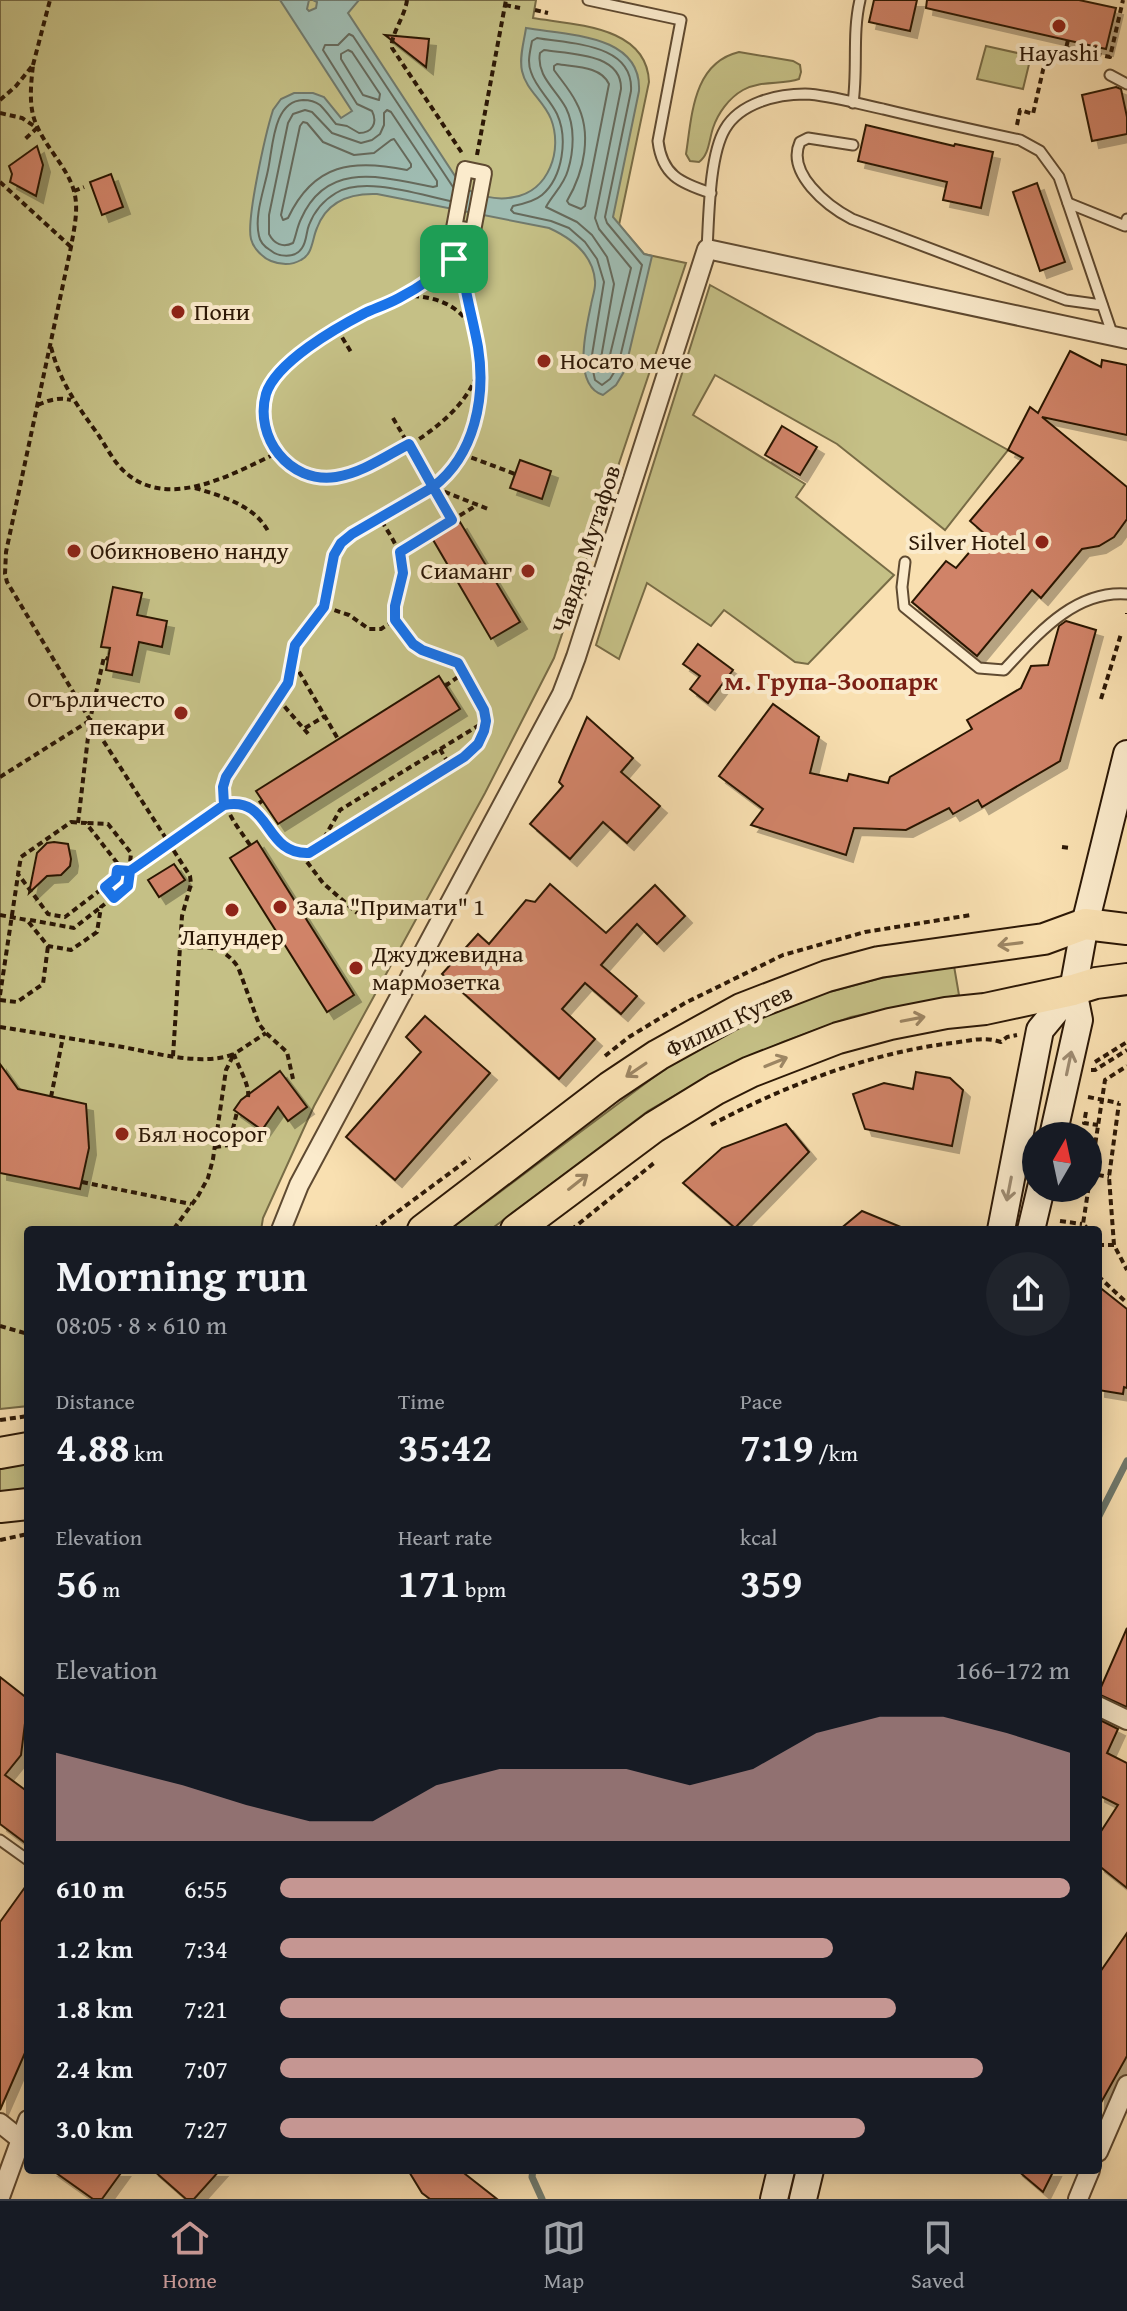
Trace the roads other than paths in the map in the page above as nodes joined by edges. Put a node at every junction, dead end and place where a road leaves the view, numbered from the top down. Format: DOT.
graph roads {
  1 [pos="588,0"];
  2 [pos="860,0"];
  3 [pos="1110,75"];
  4 [pos="1127,84"];
  5 [pos="853,103"];
  6 [pos="853,145"];
  7 [pos="711,193"];
  8 [pos="1068,203"];
  9 [pos="1127,219"];
  10 [pos="707,249"];
  11 [pos="1102,305"];
  12 [pos="1120,338"];
  13 [pos="905,562"];
  14 [pos="1127,594"];
  15 [pos="1127,754"];
  16 [pos="1085,924"];
  17 [pos="1127,929"];
  18 [pos="1127,979"];
  19 [pos="1073,990"];
  20 [pos="1056,1122"];
  21 [pos="1038,1202"];
  22 [pos="283,1226"];
  23 [pos="428,1226"];
  24 [pos="521,1226"];
  25 [pos="1002,1226"];
  26 [pos="1032,1226"];
  27 [pos="24,1449"];
  28 [pos="0,1453"];
  29 [pos="24,1504"];
  30 [pos="0,1507"];
  31 [pos="1102,1708"];
  32 [pos="1127,1720"];
  33 [pos="0,1840"];
  34 [pos="24,1857"];
  35 [pos="1127,2085"];
  36 [pos="0,2123"];
  37 [pos="24,2130"];
  38 [pos="20,2139"];
  39 [pos="1102,2143"];
  40 [pos="780,2174"];
  41 [pos="809,2174"];
  42 [pos="1088,2174"];
  43 [pos="0,2197"];
  44 [pos="774,2199"];
  45 [pos="803,2199"];
  46 [pos="1078,2199"];
  1 -- 7 [label="lane"];
  2 -- 5 [label="lane"];
  3 -- 4 [label="lane"];
  5 -- 7 [label="lane"];
  5 -- 8 [label="lane"];
  6 -- 11 [label="lane"];
  7 -- 10 [label="lane"];
  8 -- 9 [label="lane"];
  8 -- 11 [label="lane"];
  10 -- 12 [label="street"];
  10 -- 22 [label="street, Чавдар Мутафов"];
  11 -- 12 [label="lane"];
  13 -- 14 [label="lane"];
  15 -- 16 [label="main road"];
  16 -- 17 [label="main road"];
  16 -- 19 [label="main road"];
  16 -- 23 [label="main road, Филип Кутев, one-way"];
  18 -- 19 [label="main road"];
  20 -- 19 [label="main road, one-way"];
  24 -- 19 [label="main road, one-way"];
  19 -- 25 [label="main road, one-way"];
  21 -- 26 [label="main road"];
  27 -- 28 [label="main road"];
  29 -- 30 [label="main road"];
  31 -- 32 [label="street"];
  33 -- 34 [label="lane"];
  35 -- 39 [label="street"];
  36 -- 38 [label="street"];
  37 -- 38 [label="street"];
  38 -- 43 [label="street"];
  40 -- 44 [label="main road"];
  41 -- 45 [label="main road"];
  42 -- 46 [label="street"];
}
